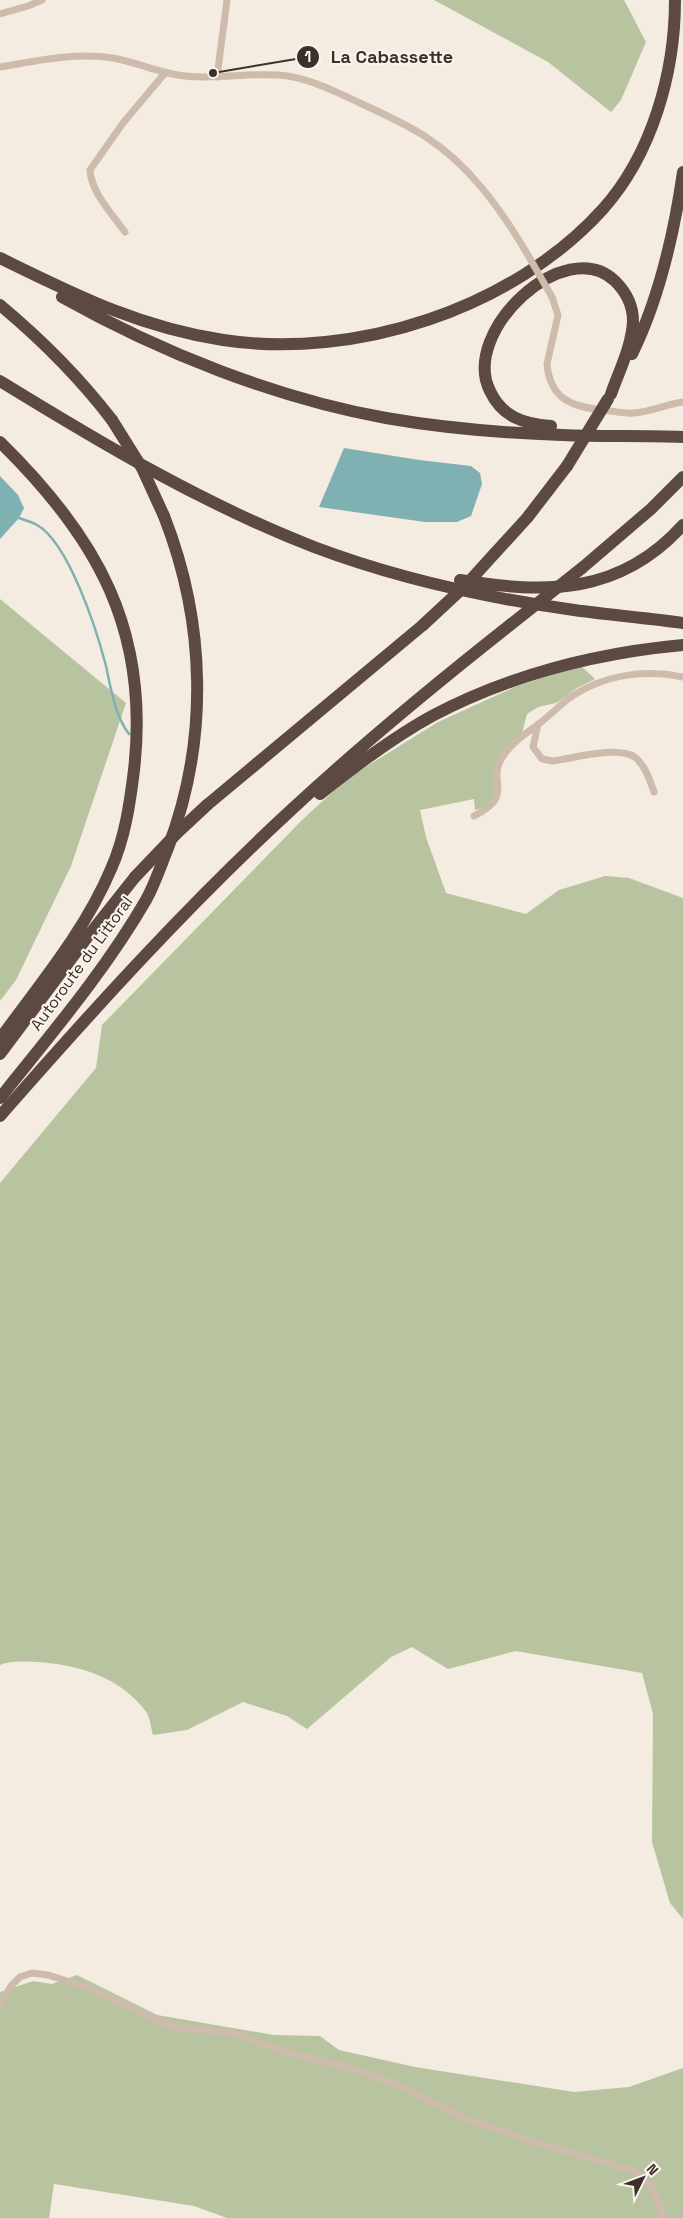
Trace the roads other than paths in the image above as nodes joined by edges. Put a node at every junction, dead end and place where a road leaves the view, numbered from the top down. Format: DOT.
graph roads {
  1 [pos="42,0"];
  2 [pos="227,0"];
  3 [pos="675,0"];
  4 [pos="0,14"];
  5 [pos="0,67"];
  6 [pos="165,73"];
  7 [pos="217,77"];
  8 [pos="683,172"];
  9 [pos="124,232"];
  10 [pos="0,258"];
  11 [pos="0,262"];
  12 [pos="0,305"];
  13 [pos="0,381"];
  14 [pos="609,396"];
  15 [pos="683,402"];
  16 [pos="65,421"];
  17 [pos="666,436"];
  18 [pos="683,437"];
  19 [pos="0,442"];
  20 [pos="683,477"];
  21 [pos="683,525"];
  22 [pos="683,623"];
  23 [pos="683,646"];
  24 [pos="683,677"];
  25 [pos="538,724"];
  26 [pos="654,792"];
  27 [pos="474,816"];
  28 [pos="249,850"];
  29 [pos="0,1039"];
  30 [pos="0,1054"];
  31 [pos="0,1098"];
  32 [pos="0,1116"];
  33 [pos="0,2005"];
  34 [pos="664,2218"];
  1 -- 4 [label="street"];
  2 -- 7 [label="street"];
  3 -- 10 [label="highway"];
  5 -- 6 [label="street"];
  6 -- 7 [label="street"];
  6 -- 9 [label="street"];
  7 -- 15 [label="street, bridge"];
  8 -- 14 [label="highway"];
  11 -- 17 [label="highway"];
  12 -- 31 [label="highway, Autoroute du Littoral, bridge"];
  13 -- 16 [label="highway"];
  14 -- 17 [label="highway"];
  14 -- 30 [label="highway, bridge"];
  16 -- 21 [label="highway"];
  16 -- 22 [label="highway"];
  17 -- 18 [label="highway"];
  19 -- 29 [label="highway, Autoroute du Littoral"];
  20 -- 28 [label="highway, bridge"];
  23 -- 28 [label="highway"];
  24 -- 25 [label="street"];
  25 -- 26 [label="street"];
  25 -- 27 [label="street"];
  28 -- 32 [label="highway"];
  33 -- 34 [label="street"];
}
